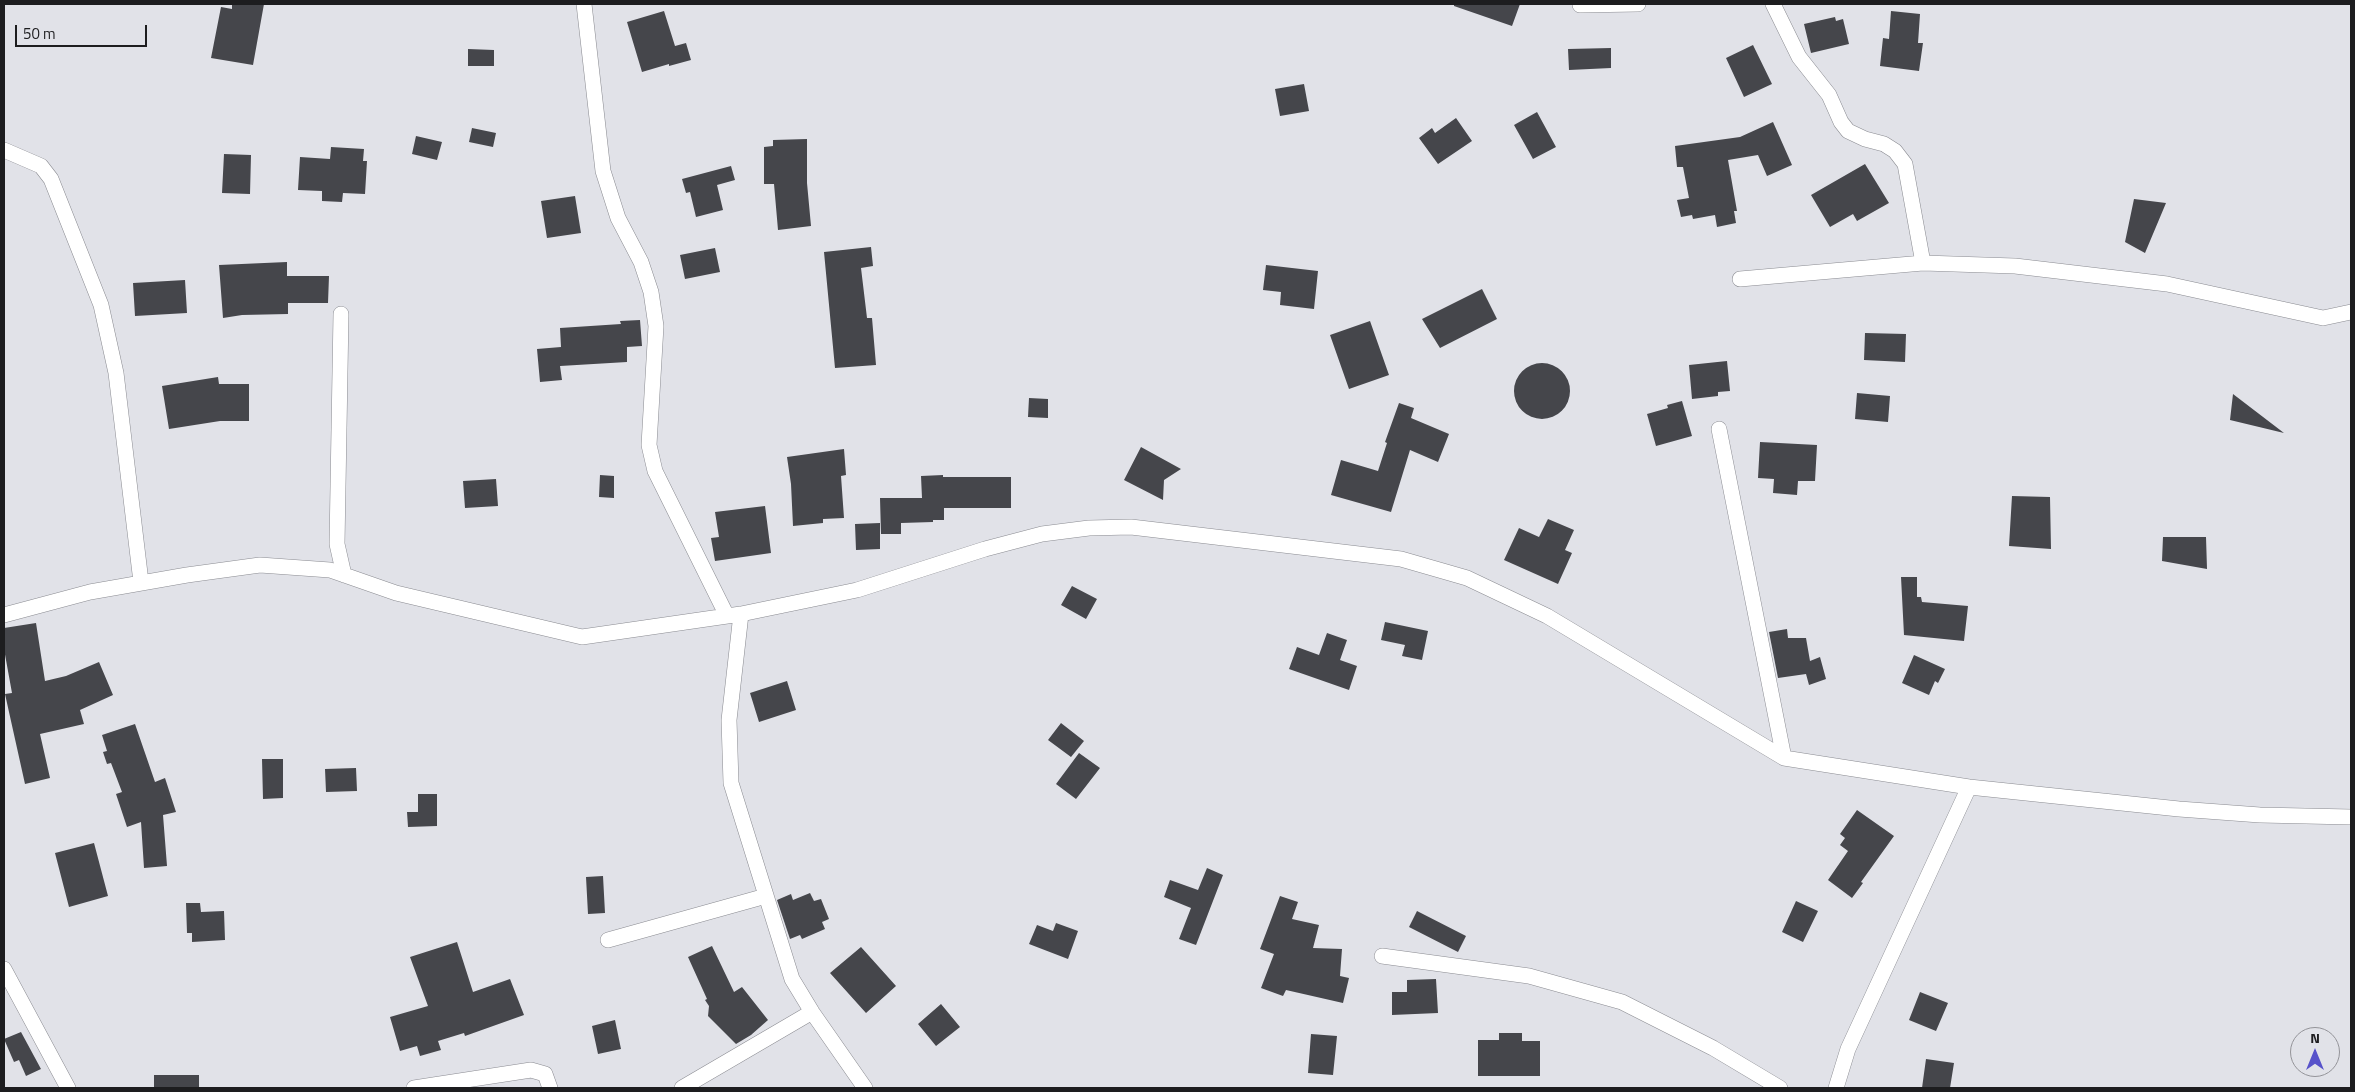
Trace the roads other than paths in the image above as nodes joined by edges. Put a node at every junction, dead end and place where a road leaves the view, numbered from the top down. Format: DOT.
graph roads {
  1 [pos="584,4"];
  2 [pos="1638,4"];
  3 [pos="1774,4"];
  4 [pos="1580,5"];
  5 [pos="4,150"];
  6 [pos="1922,263"];
  7 [pos="1740,279"];
  8 [pos="2351,312"];
  9 [pos="341,314"];
  10 [pos="1719,429"];
  11 [pos="344,575"];
  12 [pos="141,582"];
  13 [pos="4,614"];
  14 [pos="734,615"];
  15 [pos="1784,758"];
  16 [pos="1969,787"];
  17 [pos="2351,818"];
  18 [pos="766,896"];
  19 [pos="608,940"];
  20 [pos="1382,956"];
  21 [pos="4,969"];
  22 [pos="812,1012"];
  23 [pos="68,1088"];
  24 [pos="414,1088"];
  25 [pos="550,1088"];
  26 [pos="682,1088"];
  27 [pos="865,1088"];
  28 [pos="1780,1088"];
  29 [pos="1836,1088"];
  1 -- 14 [label="street"];
  2 -- 4 [label="street"];
  3 -- 6 [label="street"];
  5 -- 12 [label="street"];
  6 -- 7 [label="street"];
  6 -- 8 [label="street"];
  9 -- 11 [label="street"];
  10 -- 15 [label="street"];
  11 -- 12 [label="street"];
  11 -- 14 [label="street"];
  12 -- 13 [label="street"];
  14 -- 15 [label="street"];
  14 -- 18 [label="street"];
  15 -- 16 [label="street"];
  16 -- 17 [label="street"];
  16 -- 29 [label="street"];
  18 -- 19 [label="street"];
  18 -- 22 [label="street"];
  20 -- 28 [label="street"];
  21 -- 23 [label="street"];
  22 -- 26 [label="street"];
  22 -- 27 [label="street"];
  24 -- 25 [label="street"];
}
